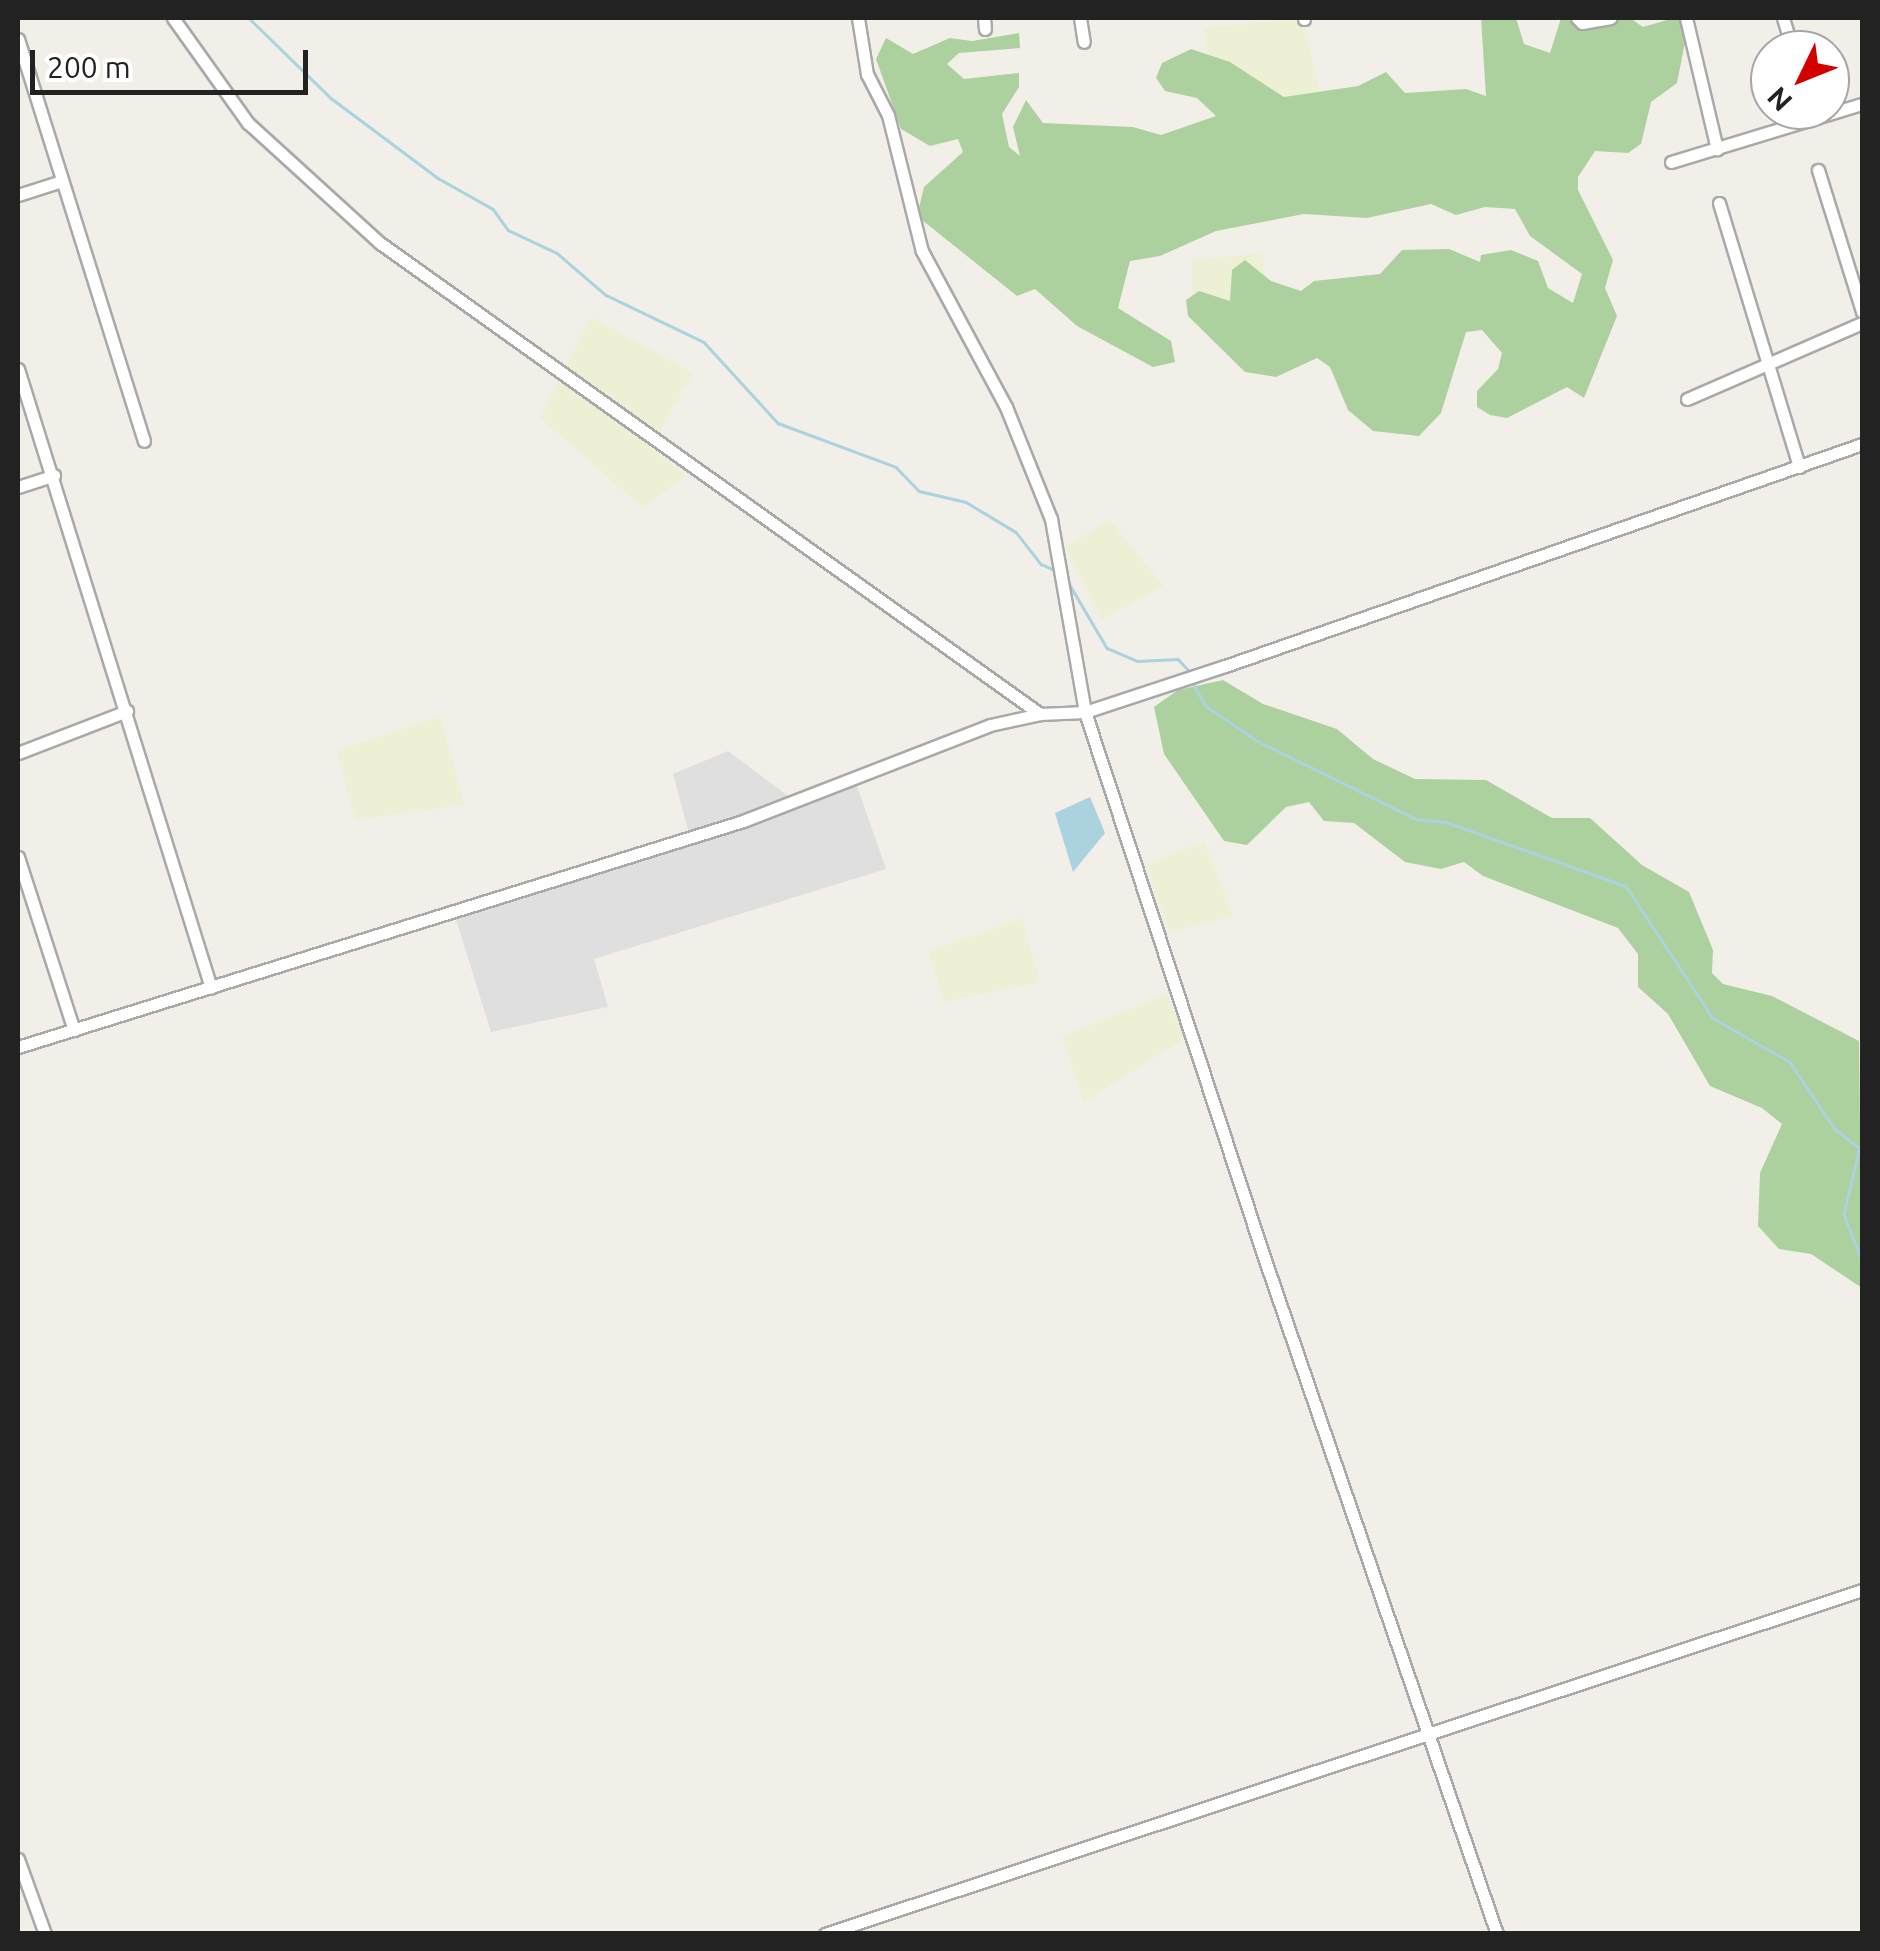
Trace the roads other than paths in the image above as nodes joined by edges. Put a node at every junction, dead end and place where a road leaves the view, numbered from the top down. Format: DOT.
graph roads {
  1 [pos="173,18"];
  2 [pos="858,18"];
  3 [pos="1080,18"];
  4 [pos="1577,18"];
  5 [pos="1611,18"];
  6 [pos="1686,18"];
  7 [pos="18,38"];
  8 [pos="1084,42"];
  9 [pos="1769,130"];
  10 [pos="1717,149"];
  11 [pos="1671,162"];
  12 [pos="1818,170"];
  13 [pos="62,180"];
  14 [pos="18,195"];
  15 [pos="1719,203"];
  16 [pos="1862,311"];
  17 [pos="1862,323"];
  18 [pos="1768,366"];
  19 [pos="18,368"];
  20 [pos="1687,399"];
  21 [pos="144,441"];
  22 [pos="1862,444"];
  23 [pos="1799,467"];
  24 [pos="54,475"];
  25 [pos="18,487"];
  26 [pos="128,711"];
  27 [pos="1085,712"];
  28 [pos="1040,714"];
  29 [pos="18,754"];
  30 [pos="18,857"];
  31 [pos="210,988"];
  32 [pos="74,1030"];
  33 [pos="18,1047"];
  34 [pos="1862,1590"];
  35 [pos="1432,1737"];
  36 [pos="18,1859"];
  37 [pos="20,1874"];
  38 [pos="45,1934"];
  39 [pos="825,1934"];
  40 [pos="1497,1934"];
  1 -- 28 [label="street"];
  2 -- 27 [label="street"];
  3 -- 8 [label="street"];
  4 -- 5 [label="street"];
  6 -- 10 [label="street"];
  7 -- 13 [label="street"];
  9 -- 10 [label="street"];
  10 -- 11 [label="street"];
  12 -- 16 [label="street"];
  13 -- 14 [label="street"];
  13 -- 21 [label="street"];
  15 -- 18 [label="street"];
  17 -- 18 [label="street"];
  18 -- 20 [label="street"];
  18 -- 23 [label="street"];
  19 -- 24 [label="street"];
  22 -- 23 [label="street"];
  23 -- 27 [label="street"];
  24 -- 25 [label="street"];
  24 -- 26 [label="street"];
  26 -- 29 [label="street"];
  26 -- 31 [label="street"];
  27 -- 28 [label="street"];
  27 -- 35 [label="street"];
  28 -- 31 [label="street"];
  30 -- 32 [label="street"];
  31 -- 32 [label="street"];
  32 -- 33 [label="street"];
  34 -- 35 [label="street"];
  35 -- 39 [label="street"];
  35 -- 40 [label="street"];
  36 -- 37 [label="street"];
  37 -- 38 [label="street"];
}
